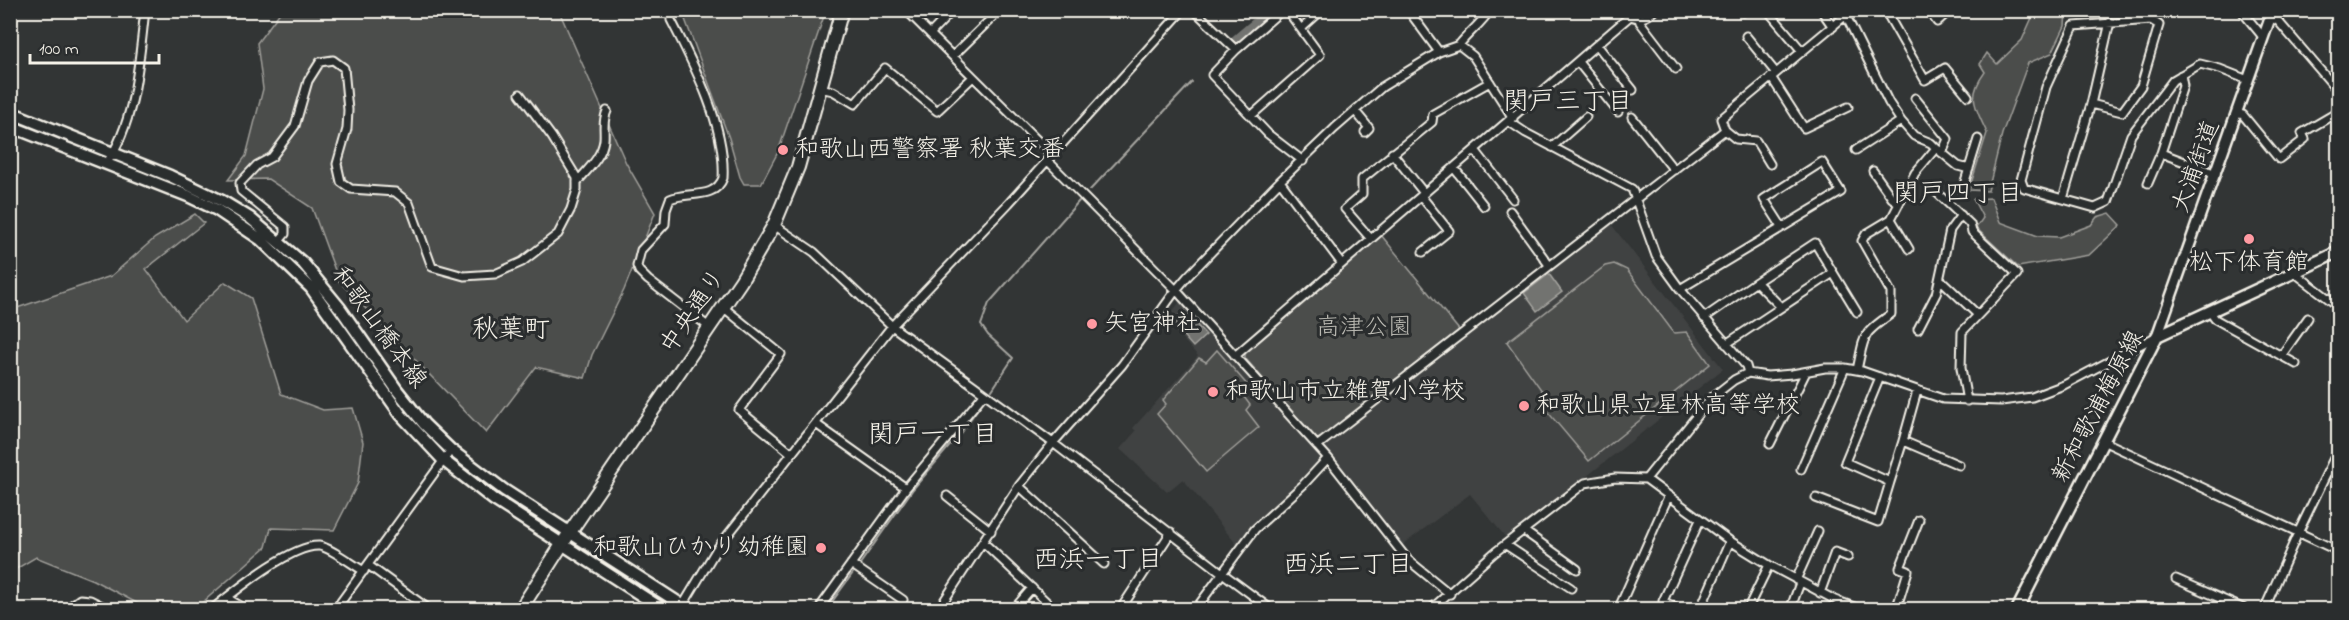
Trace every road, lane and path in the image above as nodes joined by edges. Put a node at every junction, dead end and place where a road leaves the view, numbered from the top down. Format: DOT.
graph roads {
  1 [pos="145,10"];
  2 [pos="842,10"];
  3 [pos="906,10"];
  4 [pos="953,10"];
  5 [pos="1000,10"];
  6 [pos="1183,10"];
  7 [pos="1194,10"];
  8 [pos="1282,10"];
  9 [pos="1287,10"];
  10 [pos="1322,10"];
  11 [pos="1408,10"];
  12 [pos="1490,10"];
  13 [pos="1636,10"];
  14 [pos="1655,10"];
  15 [pos="1821,10"];
  16 [pos="1852,10"];
  17 [pos="1885,10"];
  18 [pos="1928,10"];
  19 [pos="1950,10"];
  20 [pos="2241,10"];
  21 [pos="2332,10"];
  22 [pos="1769,12"];
  23 [pos="2272,14"];
  24 [pos="1846,16"];
  25 [pos="2338,18"];
  26 [pos="1640,19"];
  27 [pos="671,20"];
  28 [pos="2110,22"];
  29 [pos="1833,27"];
  30 [pos="1302,28"];
  31 [pos="930,34"];
  32 [pos="1746,36"];
  33 [pos="2263,37"];
  34 [pos="1459,45"];
  35 [pos="1597,45"];
  36 [pos="1236,50"];
  37 [pos="1802,51"];
  38 [pos="1439,52"];
  39 [pos="953,56"];
  40 [pos="1578,62"];
  41 [pos="1676,69"];
  42 [pos="1774,75"];
  43 [pos="2181,75"];
  44 [pos="973,77"];
  45 [pos="2248,80"];
  46 [pos="1490,82"];
  47 [pos="820,88"];
  48 [pos="1633,90"];
  49 [pos="2338,91"];
  50 [pos="520,94"];
  51 [pos="1968,96"];
  52 [pos="1915,98"];
  53 [pos="2091,104"];
  54 [pos="1848,106"];
  55 [pos="607,111"];
  56 [pos="1355,111"];
  57 [pos="10,112"];
  58 [pos="1618,112"];
  59 [pos="2338,112"];
  60 [pos="2237,113"];
  61 [pos="1251,116"];
  62 [pos="1586,117"];
  63 [pos="1632,117"];
  64 [pos="1511,119"];
  65 [pos="1901,121"];
  66 [pos="10,126"];
  67 [pos="1725,130"];
  68 [pos="1365,132"];
  69 [pos="1978,139"];
  70 [pos="1552,147"];
  71 [pos="1475,150"];
  72 [pos="1856,150"];
  73 [pos="1939,151"];
  74 [pos="114,153"];
  75 [pos="1392,153"];
  76 [pos="2161,153"];
  77 [pos="1049,158"];
  78 [pos="1303,161"];
  79 [pos="106,164"];
  80 [pos="1770,164"];
  81 [pos="1454,168"];
  82 [pos="1970,169"];
  83 [pos="1674,170"];
  84 [pos="1872,171"];
  85 [pos="2216,174"];
  86 [pos="1280,181"];
  87 [pos="577,182"];
  88 [pos="2148,183"];
  89 [pos="1935,191"];
  90 [pos="1962,191"];
  91 [pos="1423,194"];
  92 [pos="1513,198"];
  93 [pos="1634,199"];
  94 [pos="2063,199"];
  95 [pos="1898,202"];
  96 [pos="1484,206"];
  97 [pos="1510,211"];
  98 [pos="1961,215"];
  99 [pos="1891,219"];
  100 [pos="774,225"];
  101 [pos="1782,227"];
  102 [pos="1371,238"];
  103 [pos="279,241"];
  104 [pos="1909,249"];
  105 [pos="1423,252"];
  106 [pos="2338,252"];
  107 [pos="1342,264"];
  108 [pos="1549,265"];
  109 [pos="1833,273"];
  110 [pos="2295,273"];
  111 [pos="1940,279"];
  112 [pos="1756,282"];
  113 [pos="1680,289"];
  114 [pos="1176,290"];
  115 [pos="2338,306"];
  116 [pos="723,307"];
  117 [pos="1781,307"];
  118 [pos="1857,312"];
  119 [pos="2210,312"];
  120 [pos="1978,315"];
  121 [pos="1704,318"];
  122 [pos="2308,318"];
  123 [pos="892,326"];
  124 [pos="709,327"];
  125 [pos="1918,329"];
  126 [pos="2157,336"];
  127 [pos="1726,344"];
  128 [pos="1235,356"];
  129 [pos="2281,356"];
  130 [pos="2296,364"];
  131 [pos="1845,368"];
  132 [pos="1857,370"];
  133 [pos="1806,372"];
  134 [pos="1748,373"];
  135 [pos="1880,377"];
  136 [pos="1917,391"];
  137 [pos="984,394"];
  138 [pos="1966,401"];
  139 [pos="816,424"];
  140 [pos="1903,441"];
  141 [pos="2103,441"];
  142 [pos="1053,443"];
  143 [pos="1770,444"];
  144 [pos="1317,446"];
  145 [pos="451,450"];
  146 [pos="2338,450"];
  147 [pos="791,453"];
  148 [pos="1328,458"];
  149 [pos="442,460"];
  150 [pos="1959,465"];
  151 [pos="1801,469"];
  152 [pos="1646,479"];
  153 [pos="1890,482"];
  154 [pos="1019,486"];
  155 [pos="906,488"];
  156 [pos="947,496"];
  157 [pos="1668,496"];
  158 [pos="1816,498"];
  159 [pos="1700,520"];
  160 [pos="1919,520"];
  161 [pos="991,531"];
  162 [pos="1524,531"];
  163 [pos="1818,531"];
  164 [pos="570,532"];
  165 [pos="1171,532"];
  166 [pos="2298,532"];
  167 [pos="1730,541"];
  168 [pos="983,542"];
  169 [pos="562,544"];
  170 [pos="1506,545"];
  171 [pos="2338,551"];
  172 [pos="1848,556"];
  173 [pos="851,564"];
  174 [pos="1104,564"];
  175 [pos="1769,565"];
  176 [pos="366,568"];
  177 [pos="1577,569"];
  178 [pos="1221,573"];
  179 [pos="2176,579"];
  180 [pos="1798,581"];
  181 [pos="1032,588"];
  182 [pos="1571,588"];
  183 [pos="1820,593"];
  184 [pos="1450,594"];
  185 [pos="226,598"];
  186 [pos="903,600"];
  187 [pos="686,607"];
  188 [pos="65,609"];
  189 [pos="110,609"];
  190 [pos="211,609"];
  191 [pos="247,609"];
  192 [pos="335,609"];
  193 [pos="430,609"];
  194 [pos="520,609"];
  195 [pos="664,609"];
  196 [pos="818,609"];
  197 [pos="938,609"];
  198 [pos="1013,609"];
  199 [pos="1054,609"];
  200 [pos="1120,609"];
  201 [pos="1195,609"];
  202 [pos="1272,609"];
  203 [pos="1430,609"];
  204 [pos="1618,609"];
  205 [pos="1680,609"];
  206 [pos="1700,609"];
  207 [pos="1747,609"];
  208 [pos="1790,609"];
  209 [pos="1862,609"];
  210 [pos="1896,609"];
  211 [pos="2017,609"];
  212 [pos="2247,609"];
  213 [pos="2264,609"];
  1 -- 74 [label="street"];
  2 -- 47 [label="highway, 中央通り"];
  3 -- 31 [label="street"];
  4 -- 31 [label="street"];
  5 -- 39 [label="street"];
  6 -- 77 [label="street"];
  7 -- 36 [label="street"];
  8 -- 36 [label="street"];
  9 -- 30 [label="street"];
  10 -- 30 [label="street"];
  11 -- 38 [label="street"];
  12 -- 34 [label="street"];
  13 -- 26 [label="street"];
  14 -- 26 [label="street"];
  15 -- 29 [label="street"];
  16 -- 24 [label="street"];
  17 -- 51 [label="street"];
  18 -- 19 [label="street"];
  20 -- 33 [label="street"];
  21 -- 25 [label="street"];
  22 -- 37 [label="street"];
  23 -- 33 [label="street, 大浦街道"];
  23 -- 49 [label="street"];
  24 -- 29 [label="street"];
  24 -- 65 [label="street"];
  26 -- 35 [label="street"];
  26 -- 41 [label="street"];
  27 -- 124 [label="street"];
  28 -- 53 [label="street"];
  28 -- 53 [label="street"];
  28 -- 94 [label="street"];
  29 -- 37 [label="street"];
  30 -- 61 [label="street"];
  31 -- 39 [label="street"];
  32 -- 42 [label="street"];
  33 -- 45 [label="street, 大浦街道"];
  34 -- 38 [label="street"];
  34 -- 46 [label="street"];
  35 -- 40 [label="street"];
  35 -- 48 [label="street"];
  36 -- 61 [label="street"];
  37 -- 42 [label="street"];
  38 -- 56 [label="street"];
  39 -- 44 [label="street"];
  40 -- 58 [label="street"];
  40 -- 64 [label="street"];
  42 -- 54 [label="street"];
  42 -- 67 [label="street"];
  43 -- 45 [label="street"];
  43 -- 76 [label="street"];
  43 -- 94 [label="street"];
  44 -- 47 [label="street"];
  44 -- 77 [label="street"];
  45 -- 60 [label="street, 大浦街道"];
  46 -- 64 [label="street"];
  46 -- 75 [label="street"];
  47 -- 100 [label="highway, 中央通り"];
  50 -- 87 [label="street"];
  52 -- 73 [label="street"];
  53 -- 94 [label="street"];
  55 -- 87 [label="street"];
  56 -- 68 [label="street"];
  56 -- 78 [label="street"];
  57 -- 74 [label="main road, 和歌山橋本線"];
  59 -- 60 [label="street"];
  60 -- 85 [label="street, 大浦街道"];
  61 -- 78 [label="street"];
  62 -- 70 [label="street"];
  63 -- 83 [label="street"];
  64 -- 70 [label="street"];
  64 -- 71 [label="street"];
  65 -- 72 [label="street"];
  65 -- 73 [label="street"];
  66 -- 79 [label="main road, 和歌山橋本線"];
  67 -- 80 [label="street"];
  67 -- 83 [label="street"];
  69 -- 82 [label="street"];
  70 -- 93 [label="street"];
  71 -- 81 [label="street"];
  71 -- 92 [label="street"];
  73 -- 82 [label="street"];
  73 -- 95 [label="street"];
  74 -- 79 [label="street"];
  74 -- 103 [label="main road, 和歌山橋本線"];
  75 -- 91 [label="street"];
  75 -- 102 [label="street"];
  76 -- 85 [label="street"];
  76 -- 88 [label="street"];
  77 -- 114 [label="street"];
  77 -- 123 [label="street"];
  78 -- 86 [label="street"];
  79 -- 149 [label="main road, 和歌山橋本線"];
  81 -- 91 [label="street"];
  81 -- 96 [label="street"];
  82 -- 90 [label="street"];
  83 -- 93 [label="street"];
  84 -- 95 [label="street"];
  85 -- 126 [label="street, 大浦街道"];
  86 -- 107 [label="street"];
  86 -- 114 [label="street"];
  87 -- 103 [label="street"];
  89 -- 98 [label="street"];
  91 -- 102 [label="street"];
  91 -- 105 [label="street"];
  93 -- 108 [label="street"];
  93 -- 113 [label="street"];
  95 -- 99 [label="street"];
  97 -- 108 [label="street"];
  98 -- 111 [label="street"];
  98 -- 120 [label="street"];
  99 -- 104 [label="street"];
  99 -- 132 [label="street"];
  100 -- 116 [label="highway, 中央通り"];
  100 -- 123 [label="street"];
  101 -- 101 [label="street"];
  101 -- 113 [label="street"];
  102 -- 107 [label="street"];
  103 -- 145 [label="main road, 和歌山橋本線"];
  106 -- 110 [label="main road, 新和歌浦梅原線"];
  107 -- 128 [label="street"];
  108 -- 144 [label="street"];
  109 -- 112 [label="street"];
  109 -- 117 [label="street"];
  109 -- 118 [label="street"];
  110 -- 115 [label="street"];
  110 -- 119 [label="main road, 新和歌浦梅原線"];
  111 -- 120 [label="street"];
  111 -- 125 [label="street"];
  112 -- 117 [label="street"];
  112 -- 121 [label="street"];
  113 -- 121 [label="street"];
  114 -- 128 [label="street"];
  114 -- 142 [label="street"];
  116 -- 124 [label="highway, 中央通り"];
  116 -- 147 [label="street"];
  117 -- 127 [label="street"];
  119 -- 126 [label="main road, 新和歌浦梅原線"];
  119 -- 129 [label="street"];
  120 -- 138 [label="street"];
  121 -- 127 [label="street"];
  122 -- 129 [label="street"];
  123 -- 137 [label="street"];
  123 -- 139 [label="street"];
  124 -- 164 [label="highway, 中央通り"];
  126 -- 138 [label="street"];
  126 -- 141 [label="main road, 新和歌浦梅原線"];
  127 -- 134 [label="street"];
  128 -- 144 [label="street"];
  129 -- 130 [label="street"];
  131 -- 132 [label="street"];
  131 -- 133 [label="street"];
  131 -- 151 [label="street"];
  132 -- 135 [label="street"];
  133 -- 134 [label="street"];
  133 -- 143 [label="street"];
  134 -- 152 [label="street"];
  135 -- 136 [label="street"];
  135 -- 153 [label="street"];
  136 -- 138 [label="street"];
  136 -- 140 [label="street"];
  137 -- 142 [label="street"];
  137 -- 155 [label="street"];
  139 -- 147 [label="street"];
  139 -- 155 [label="street"];
  140 -- 150 [label="street"];
  140 -- 153 [label="street"];
  141 -- 166 [label="street"];
  141 -- 211 [label="main road, 新和歌浦梅原線"];
  142 -- 154 [label="street"];
  142 -- 165 [label="street"];
  144 -- 148 [label="street"];
  145 -- 149 [label="street"];
  145 -- 164 [label="main road, 和歌山橋本線"];
  146 -- 166 [label="street"];
  147 -- 187 [label="street"];
  148 -- 178 [label="street"];
  148 -- 184 [label="street"];
  149 -- 169 [label="main road, 和歌山橋本線"];
  149 -- 176 [label="street"];
  152 -- 157 [label="street"];
  152 -- 162 [label="street"];
  153 -- 158 [label="street"];
  154 -- 161 [label="street"];
  154 -- 174 [label="street"];
  155 -- 173 [label="street"];
  156 -- 161 [label="street"];
  157 -- 159 [label="street"];
  157 -- 204 [label="street"];
  159 -- 167 [label="street"];
  159 -- 205 [label="street"];
  160 -- 210 [label="street"];
  161 -- 168 [label="street"];
  162 -- 170 [label="street"];
  162 -- 177 [label="street"];
  163 -- 180 [label="street"];
  164 -- 169 [label="highway, 中央通り"];
  164 -- 187 [label="main road, 和歌山橋本線"];
  165 -- 178 [label="street"];
  165 -- 200 [label="street"];
  166 -- 171 [label="street"];
  166 -- 213 [label="street"];
  167 -- 175 [label="street"];
  167 -- 206 [label="street"];
  168 -- 181 [label="street"];
  168 -- 197 [label="street"];
  169 -- 194 [label="highway, 中央通り"];
  169 -- 195 [label="main road, 和歌山橋本線"];
  170 -- 182 [label="street"];
  170 -- 184 [label="street"];
  172 -- 183 [label="street"];
  173 -- 186 [label="street"];
  173 -- 196 [label="street"];
  175 -- 180 [label="street"];
  175 -- 207 [label="street"];
  176 -- 185 [label="street"];
  176 -- 192 [label="street"];
  176 -- 193 [label="street"];
  178 -- 201 [label="street"];
  178 -- 202 [label="street"];
  179 -- 212 [label="street"];
  180 -- 183 [label="street"];
  180 -- 208 [label="street"];
  181 -- 198 [label="street"];
  181 -- 199 [label="street"];
  183 -- 209 [label="street"];
  184 -- 203 [label="street"];
  185 -- 190 [label="street"];
  185 -- 191 [label="street"];
  188 -- 189 [label="street"];
}
